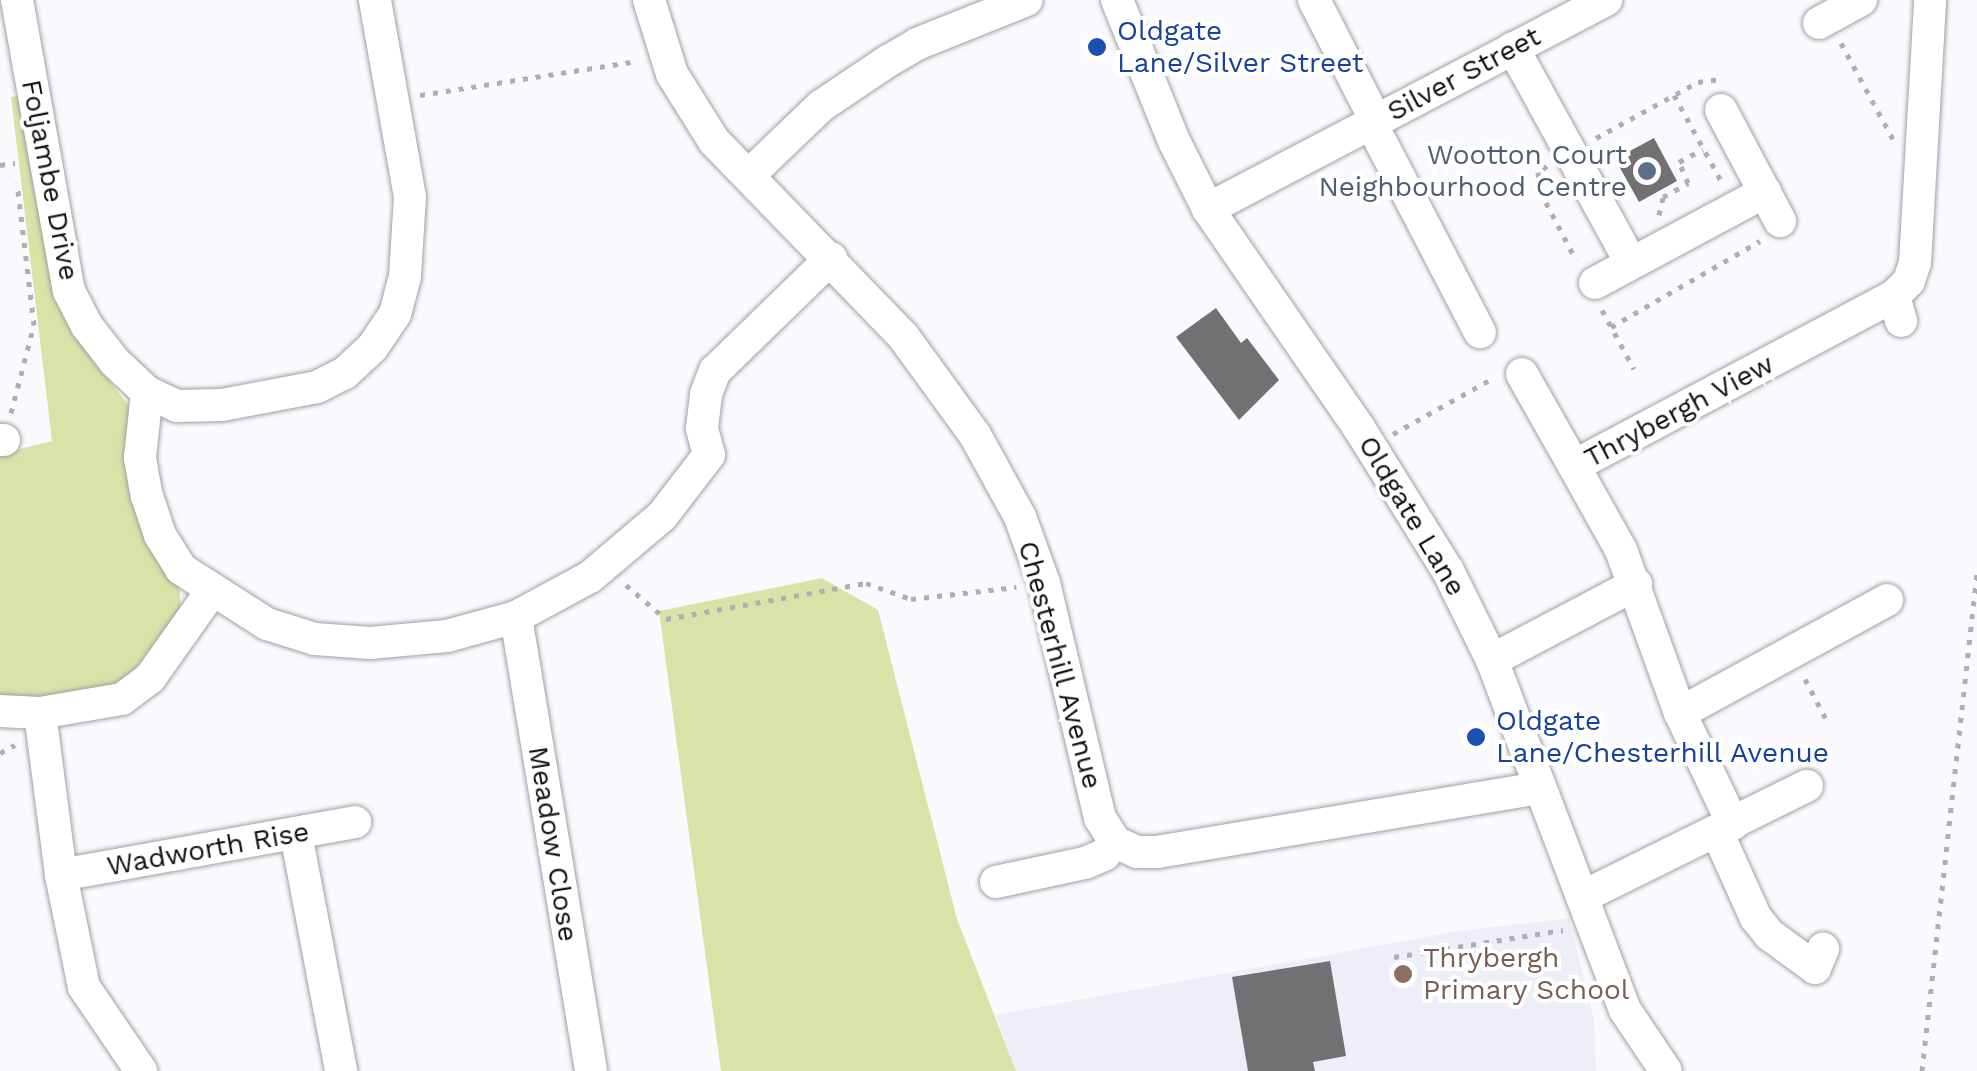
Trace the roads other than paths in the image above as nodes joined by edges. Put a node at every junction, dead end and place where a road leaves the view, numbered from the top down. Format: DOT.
graph roads {
  1 [pos="17,0"];
  2 [pos="375,0"];
  3 [pos="648,0"];
  4 [pos="1027,0"];
  5 [pos="1117,0"];
  6 [pos="1314,0"];
  7 [pos="1606,0"];
  8 [pos="1862,0"];
  9 [pos="1930,0"];
  10 [pos="1824,21"];
  11 [pos="1514,48"];
  12 [pos="1721,110"];
  13 [pos="1374,122"];
  14 [pos="748,176"];
  15 [pos="1208,209"];
  16 [pos="831,258"];
  17 [pos="1630,263"];
  18 [pos="1595,283"];
  19 [pos="1480,332"];
  20 [pos="1512,374"];
  21 [pos="147,392"];
  22 [pos="1574,466"];
  23 [pos="1636,584"];
  24 [pos="211,592"];
  25 [pos="1886,603"];
  26 [pos="516,617"];
  27 [pos="1492,660"];
  28 [pos="0,710"];
  29 [pos="40,713"];
  30 [pos="1680,713"];
  31 [pos="1807,786"];
  32 [pos="1538,788"];
  33 [pos="356,822"];
  34 [pos="1726,829"];
  35 [pos="296,834"];
  36 [pos="1116,842"];
  37 [pos="61,875"];
  38 [pos="996,882"];
  39 [pos="1582,897"];
  40 [pos="1823,949"];
  41 [pos="1654,1067"];
  42 [pos="141,1071"];
  43 [pos="341,1071"];
  44 [pos="591,1071"];
  1 -- 21 [label="street, Foljambe Drive"];
  2 -- 21 [label="street"];
  3 -- 14 [label="street, Chesterhill Avenue"];
  4 -- 14 [label="street"];
  5 -- 15 [label="street, Oldgate Lane"];
  6 -- 13 [label="street, Silver Street"];
  7 -- 11 [label="street, Silver Street"];
  8 -- 10 [label="street"];
  9 -- 22 [label="street, Thrybergh View"];
  11 -- 13 [label="street, Silver Street"];
  11 -- 17 [label="street"];
  12 -- 17 [label="street"];
  13 -- 15 [label="street, Silver Street"];
  13 -- 19 [label="street"];
  14 -- 16 [label="street, Chesterhill Avenue"];
  15 -- 27 [label="street, Oldgate Lane"];
  16 -- 26 [label="street"];
  16 -- 36 [label="street, Chesterhill Avenue"];
  17 -- 18 [label="street"];
  20 -- 22 [label="street"];
  21 -- 24 [label="street"];
  22 -- 23 [label="street, Thrybergh View"];
  23 -- 27 [label="street"];
  23 -- 30 [label="street, Thrybergh View"];
  24 -- 26 [label="street"];
  24 -- 29 [label="street"];
  25 -- 30 [label="street"];
  26 -- 44 [label="street, Meadow Close"];
  27 -- 32 [label="street, Oldgate Lane"];
  28 -- 29 [label="street"];
  29 -- 37 [label="street"];
  30 -- 34 [label="street, Thrybergh View"];
  31 -- 34 [label="street"];
  32 -- 36 [label="street"];
  32 -- 39 [label="street, Oldgate Lane"];
  33 -- 35 [label="street, Wadworth Rise"];
  34 -- 39 [label="street"];
  34 -- 40 [label="street, Thrybergh View"];
  35 -- 37 [label="street, Wadworth Rise"];
  35 -- 43 [label="street"];
  36 -- 38 [label="street"];
  37 -- 42 [label="street"];
  39 -- 41 [label="street, Oldgate Lane"];
}
